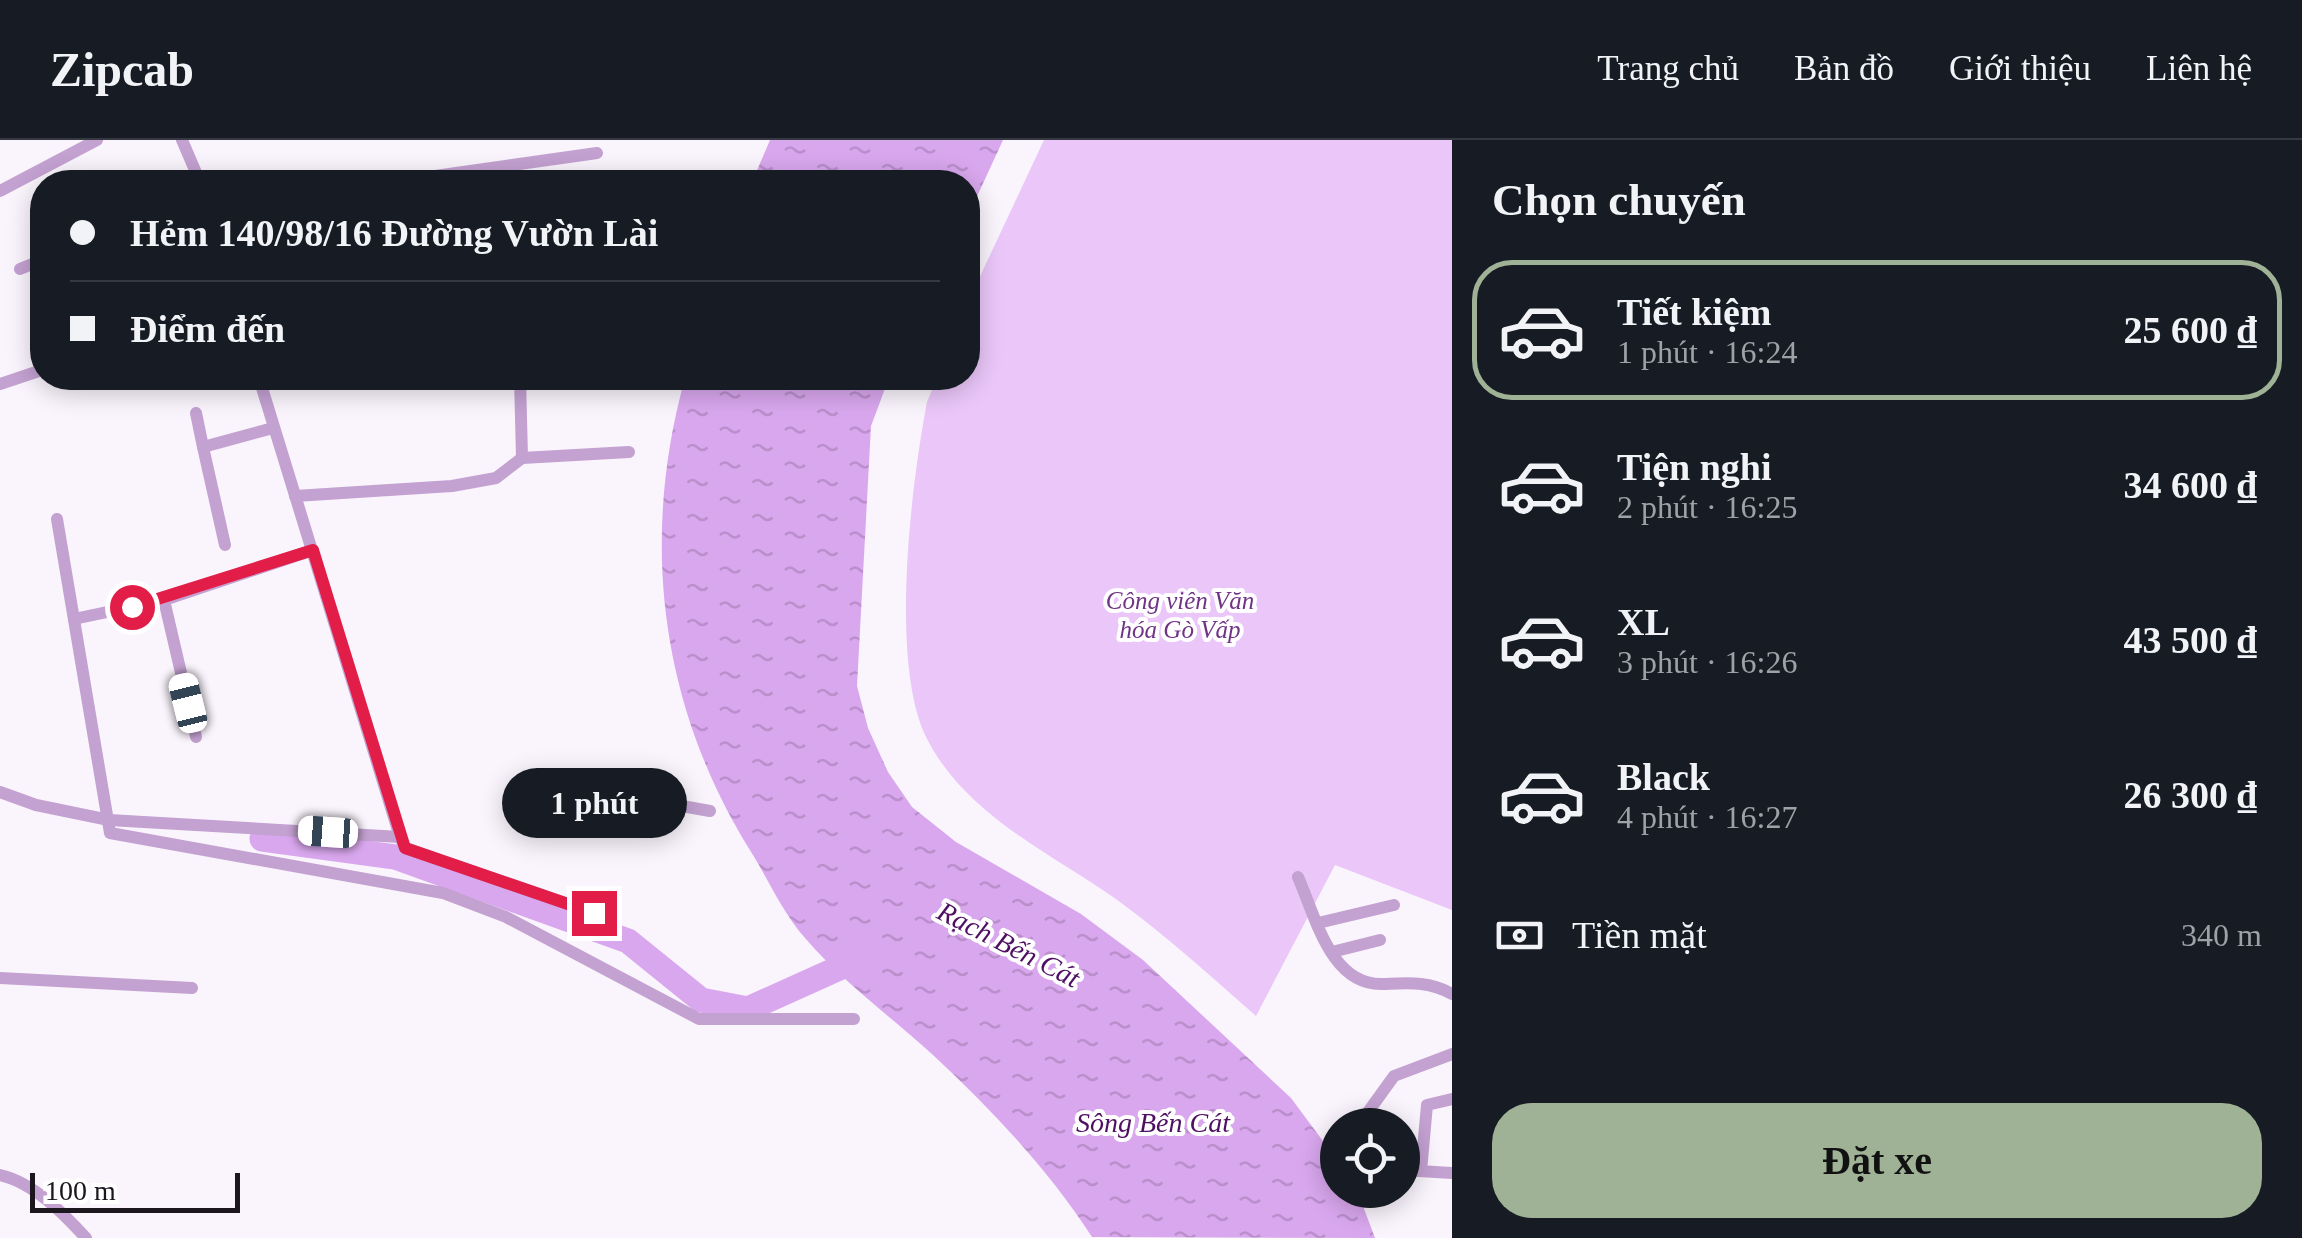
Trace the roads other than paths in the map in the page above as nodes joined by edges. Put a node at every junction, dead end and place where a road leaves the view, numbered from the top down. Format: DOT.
graph roads {
  1 [pos="98,140"];
  2 [pos="190,140"];
  3 [pos="182,141"];
  4 [pos="597,153"];
  5 [pos="40,170"];
  6 [pos="195,170"];
  7 [pos="477,170"];
  8 [pos="30,175"];
  9 [pos="0,191"];
  10 [pos="30,265"];
  11 [pos="20,269"];
  12 [pos="30,374"];
  13 [pos="0,384"];
  14 [pos="262,390"];
  15 [pos="520,390"];
  16 [pos="196,413"];
  17 [pos="273,428"];
  18 [pos="203,447"];
  19 [pos="629,452"];
  20 [pos="522,458"];
  21 [pos="295,496"];
  22 [pos="57,519"];
  23 [pos="224,545"];
  24 [pos="313,550"];
  25 [pos="164,600"];
  26 [pos="74,619"];
  27 [pos="196,737"];
  28 [pos="558,784"];
  29 [pos="0,792"];
  30 [pos="710,811"];
  31 [pos="109,820"];
  32 [pos="400,837"];
  33 [pos="1298,877"];
  34 [pos="1394,905"];
  35 [pos="594,913"];
  36 [pos="1318,923"];
  37 [pos="1380,940"];
  38 [pos="1332,952"];
  39 [pos="0,978"];
  40 [pos="192,988"];
  41 [pos="1452,994"];
  42 [pos="854,1019"];
  43 [pos="1452,1054"];
  44 [pos="1452,1100"];
  45 [pos="1371,1108"];
  46 [pos="1420,1171"];
  47 [pos="1452,1172"];
  48 [pos="0,1175"];
  49 [pos="86,1238"];
  1 -- 5 [label="street"];
  2 -- 3 [label="street"];
  3 -- 6 [label="street"];
  4 -- 7 [label="street"];
  8 -- 9 [label="street"];
  10 -- 11 [label="street"];
  12 -- 13 [label="street"];
  14 -- 17 [label="street"];
  15 -- 20 [label="street"];
  16 -- 18 [label="street"];
  17 -- 18 [label="street"];
  17 -- 21 [label="street"];
  18 -- 23 [label="street"];
  19 -- 20 [label="street"];
  20 -- 21 [label="street"];
  21 -- 24 [label="street"];
  22 -- 26 [label="street"];
  24 -- 25 [label="street"];
  24 -- 32 [label="street"];
  25 -- 26 [label="street"];
  25 -- 27 [label="street"];
  26 -- 31 [label="street"];
  28 -- 30 [label="street"];
  29 -- 31 [label="street"];
  31 -- 32 [label="street"];
  31 -- 42 [label="street"];
  32 -- 35 [label="street"];
  33 -- 36 [label="street"];
  34 -- 36 [label="street"];
  36 -- 38 [label="street"];
  37 -- 38 [label="street"];
  38 -- 41 [label="street"];
  39 -- 40 [label="street"];
  43 -- 45 [label="street"];
  44 -- 46 [label="street"];
  46 -- 47 [label="street"];
  48 -- 49 [label="street"];
}
